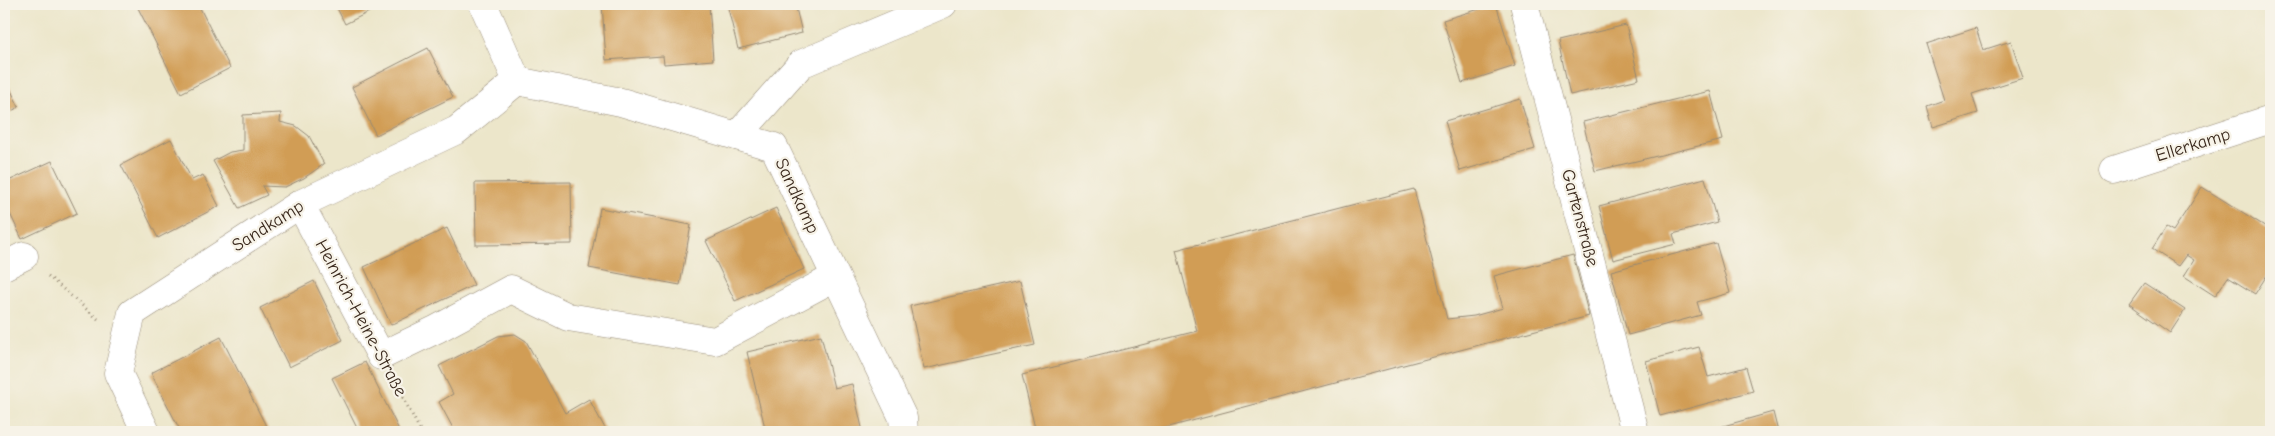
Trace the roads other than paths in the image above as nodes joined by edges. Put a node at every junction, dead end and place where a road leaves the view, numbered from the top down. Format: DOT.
graph roads {
  1 [pos="483,4"];
  2 [pos="943,4"];
  3 [pos="1524,4"];
  4 [pos="517,81"];
  5 [pos="2271,119"];
  6 [pos="737,136"];
  7 [pos="2114,170"];
  8 [pos="300,204"];
  9 [pos="835,277"];
  10 [pos="146,432"];
  11 [pos="904,432"];
  12 [pos="1635,432"];
  1 -- 4 [label="street"];
  2 -- 6 [label="street"];
  3 -- 12 [label="street, Gartenstraße"];
  4 -- 6 [label="street, Sandkamp"];
  4 -- 8 [label="street, Sandkamp"];
  5 -- 7 [label="street, Ellerkamp"];
  6 -- 9 [label="street, Sandkamp"];
  8 -- 9 [label="street, Heinrich-Heine-Straße"];
  8 -- 10 [label="street, Sandkamp"];
  9 -- 11 [label="street, Sandkamp"];
}
